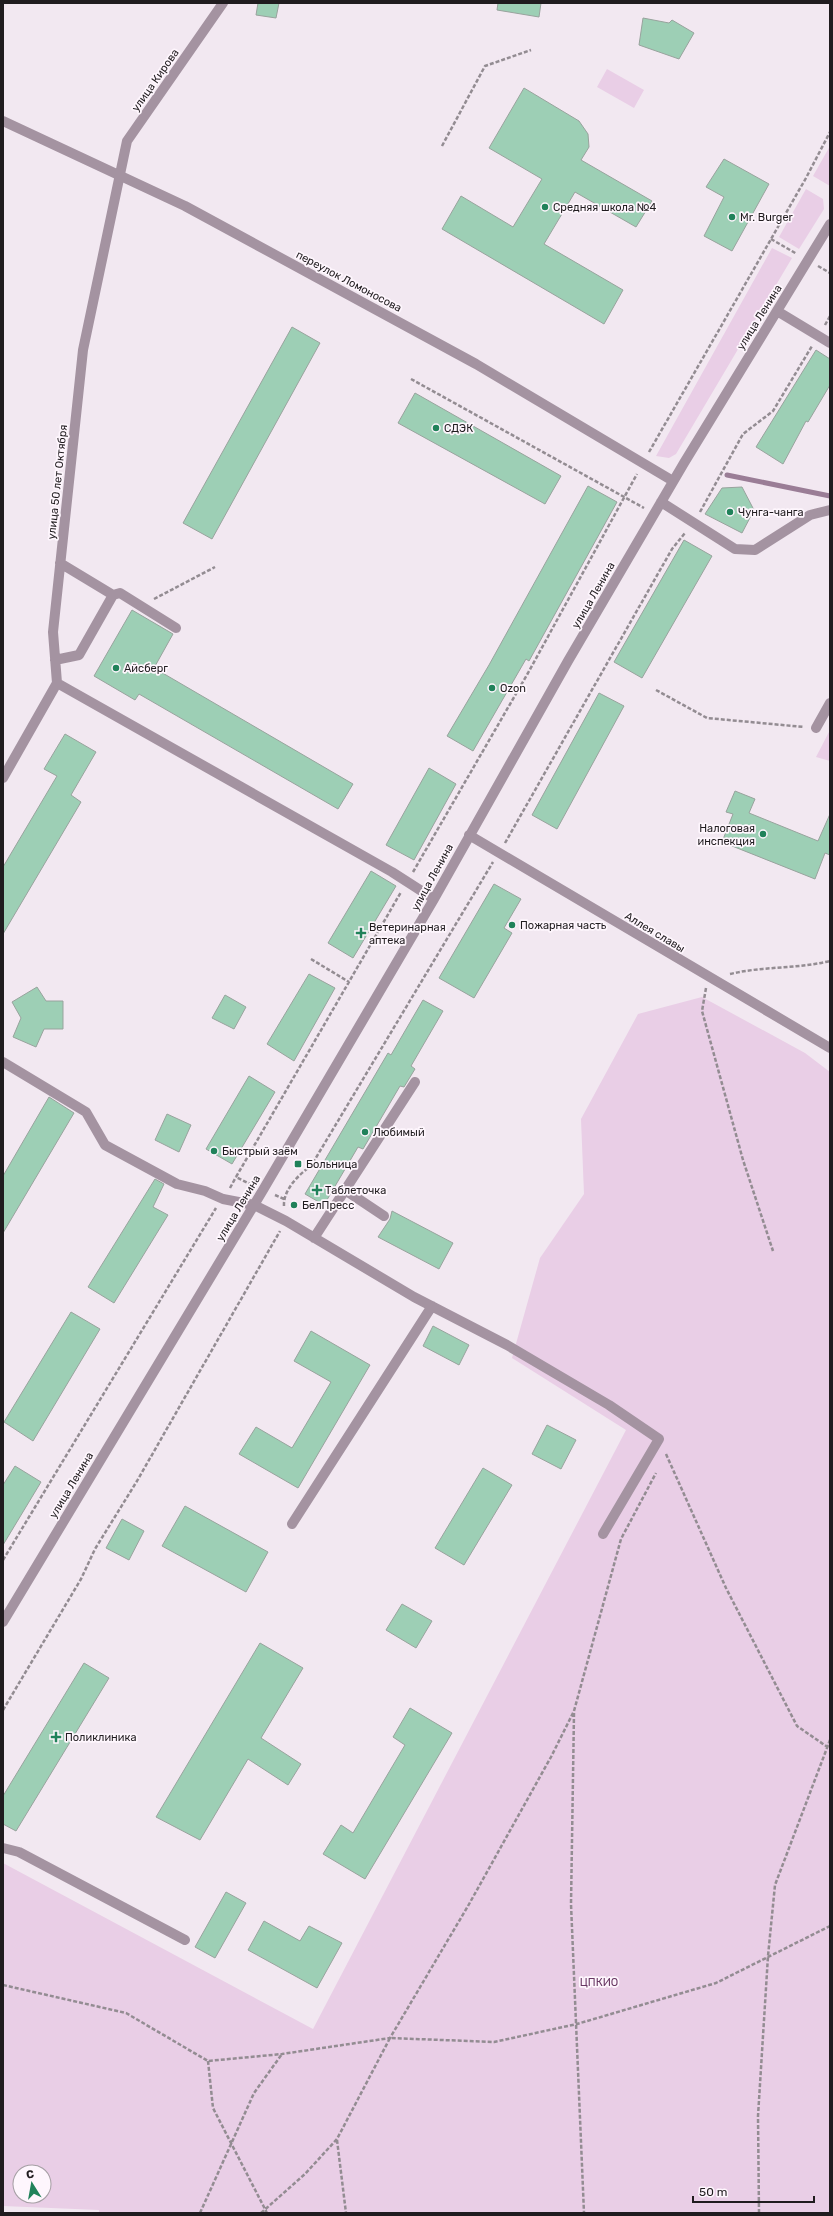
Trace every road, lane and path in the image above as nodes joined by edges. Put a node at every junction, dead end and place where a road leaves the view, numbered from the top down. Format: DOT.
graph roads {
  1 [pos="223,3"];
  2 [pos="531,50"];
  3 [pos="3,121"];
  4 [pos="830,132"];
  5 [pos="442,146"];
  6 [pos="121,177"];
  7 [pos="830,224"];
  8 [pos="827,238"];
  9 [pos="777,311"];
  10 [pos="830,316"];
  11 [pos="818,336"];
  12 [pos="830,343"];
  13 [pos="411,379"];
  14 [pos="642,464"];
  15 [pos="673,481"];
  16 [pos="626,498"];
  17 [pos="661,502"];
  18 [pos="830,510"];
  19 [pos="654,514"];
  20 [pos="694,522"];
  21 [pos="679,529"];
  22 [pos="686,533"];
  23 [pos="60,563"];
  24 [pos="215,568"];
  25 [pos="113,595"];
  26 [pos="141,606"];
  27 [pos="176,628"];
  28 [pos="55,660"];
  29 [pos="57,683"];
  30 [pos="656,690"];
  31 [pos="830,703"];
  32 [pos="816,728"];
  33 [pos="3,778"];
  34 [pos="468,835"];
  35 [pos="500,852"];
  36 [pos="407,881"];
  37 [pos="434,899"];
  38 [pos="311,959"];
  39 [pos="830,961"];
  40 [pos="713,980"];
  41 [pos="349,982"];
  42 [pos="830,1048"];
  43 [pos="3,1062"];
  44 [pos="415,1082"];
  45 [pos="263,1190"];
  46 [pos="345,1190"];
  47 [pos="223,1199"];
  48 [pos="284,1199"];
  49 [pos="254,1205"];
  50 [pos="384,1216"];
  51 [pos="286,1221"];
  52 [pos="314,1238"];
  53 [pos="773,1250"];
  54 [pos="432,1306"];
  55 [pos="659,1438"];
  56 [pos="658,1469"];
  57 [pos="292,1524"];
  58 [pos="603,1534"];
  59 [pos="3,1560"];
  60 [pos="3,1622"];
  61 [pos="3,1710"];
  62 [pos="574,1711"];
  63 [pos="830,1740"];
  64 [pos="828,1746"];
  65 [pos="3,1848"];
  66 [pos="830,1926"];
  67 [pos="185,1940"];
  68 [pos="768,1956"];
  69 [pos="3,1984"];
  70 [pos="577,2024"];
  71 [pos="390,2038"];
  72 [pos="282,2054"];
  73 [pos="208,2061"];
  74 [pos="337,2140"];
  75 [pos="231,2144"];
  76 [pos="265,2210"];
  77 [pos="200,2213"];
  78 [pos="261,2213"];
  79 [pos="267,2213"];
  80 [pos="346,2213"];
  81 [pos="584,2213"];
  82 [pos="759,2213"];
  1 -- 6 [label="street, улица Кирова"];
  2 -- 5 [label="path"];
  3 -- 6 [label="street, переулок Ломоносова"];
  4 -- 14 [label="path"];
  6 -- 14 [label="street, переулок Ломоносова"];
  6 -- 23 [label="street, улица 50 лет Октября"];
  7 -- 8 [label="street, улица Ленина"];
  8 -- 9 [label="street, улица Ленина"];
  9 -- 11 [label="street"];
  9 -- 15 [label="street, улица Ленина"];
  10 -- 11 [label="path"];
  11 -- 12 [label="street"];
  11 -- 20 [label="path"];
  13 -- 16 [label="path"];
  14 -- 15 [label="street, переулок Ломоносова"];
  14 -- 16 [label="path"];
  15 -- 17 [label="street, улица Ленина"];
  16 -- 19 [label="path"];
  16 -- 36 [label="path"];
  17 -- 19 [label="street, улица Ленина"];
  17 -- 20 [label="street"];
  18 -- 20 [label="street"];
  19 -- 34 [label="street, улица Ленина"];
  20 -- 22 [label="path"];
  21 -- 22 [label="path"];
  22 -- 35 [label="path"];
  23 -- 25 [label="street"];
  23 -- 28 [label="street, улица 50 лет Октября"];
  24 -- 26 [label="path"];
  25 -- 26 [label="street"];
  25 -- 28 [label="street"];
  26 -- 27 [label="street"];
  28 -- 29 [label="street, улица 50 лет Октября"];
  29 -- 33 [label="street"];
  29 -- 36 [label="street"];
  30 -- 32 [label="path"];
  31 -- 32 [label="street"];
  34 -- 35 [label="street, Аллея славы"];
  34 -- 37 [label="street, улица Ленина"];
  35 -- 40 [label="street, Аллея славы"];
  35 -- 48 [label="path"];
  36 -- 37 [label="street"];
  36 -- 41 [label="path"];
  37 -- 45 [label="street, улица Ленина"];
  38 -- 41 [label="path"];
  39 -- 40 [label="path"];
  40 -- 42 [label="street, Аллея славы"];
  40 -- 53 [label="path"];
  41 -- 45 [label="path"];
  43 -- 47 [label="street"];
  44 -- 46 [label="street"];
  45 -- 48 [label="path"];
  45 -- 49 [label="street, улица Ленина"];
  46 -- 50 [label="street"];
  46 -- 52 [label="street"];
  47 -- 49 [label="street"];
  47 -- 59 [label="path"];
  48 -- 51 [label="path"];
  49 -- 51 [label="street"];
  49 -- 60 [label="street, улица Ленина"];
  51 -- 52 [label="street"];
  51 -- 61 [label="path"];
  52 -- 54 [label="street"];
  54 -- 55 [label="street"];
  54 -- 57 [label="street"];
  55 -- 58 [label="street"];
  55 -- 64 [label="path"];
  56 -- 62 [label="path"];
  62 -- 70 [label="path"];
  62 -- 71 [label="path"];
  63 -- 64 [label="path"];
  64 -- 68 [label="path"];
  65 -- 67 [label="street"];
  66 -- 68 [label="path"];
  68 -- 70 [label="path"];
  68 -- 82 [label="path"];
  69 -- 73 [label="path"];
  70 -- 71 [label="path"];
  70 -- 81 [label="path"];
  71 -- 72 [label="path"];
  71 -- 74 [label="path"];
  72 -- 73 [label="path"];
  72 -- 75 [label="path"];
  73 -- 75 [label="path"];
  74 -- 76 [label="path"];
  74 -- 80 [label="path"];
  75 -- 76 [label="path"];
  75 -- 77 [label="path"];
  76 -- 78 [label="path"];
  76 -- 79 [label="path"];
}
